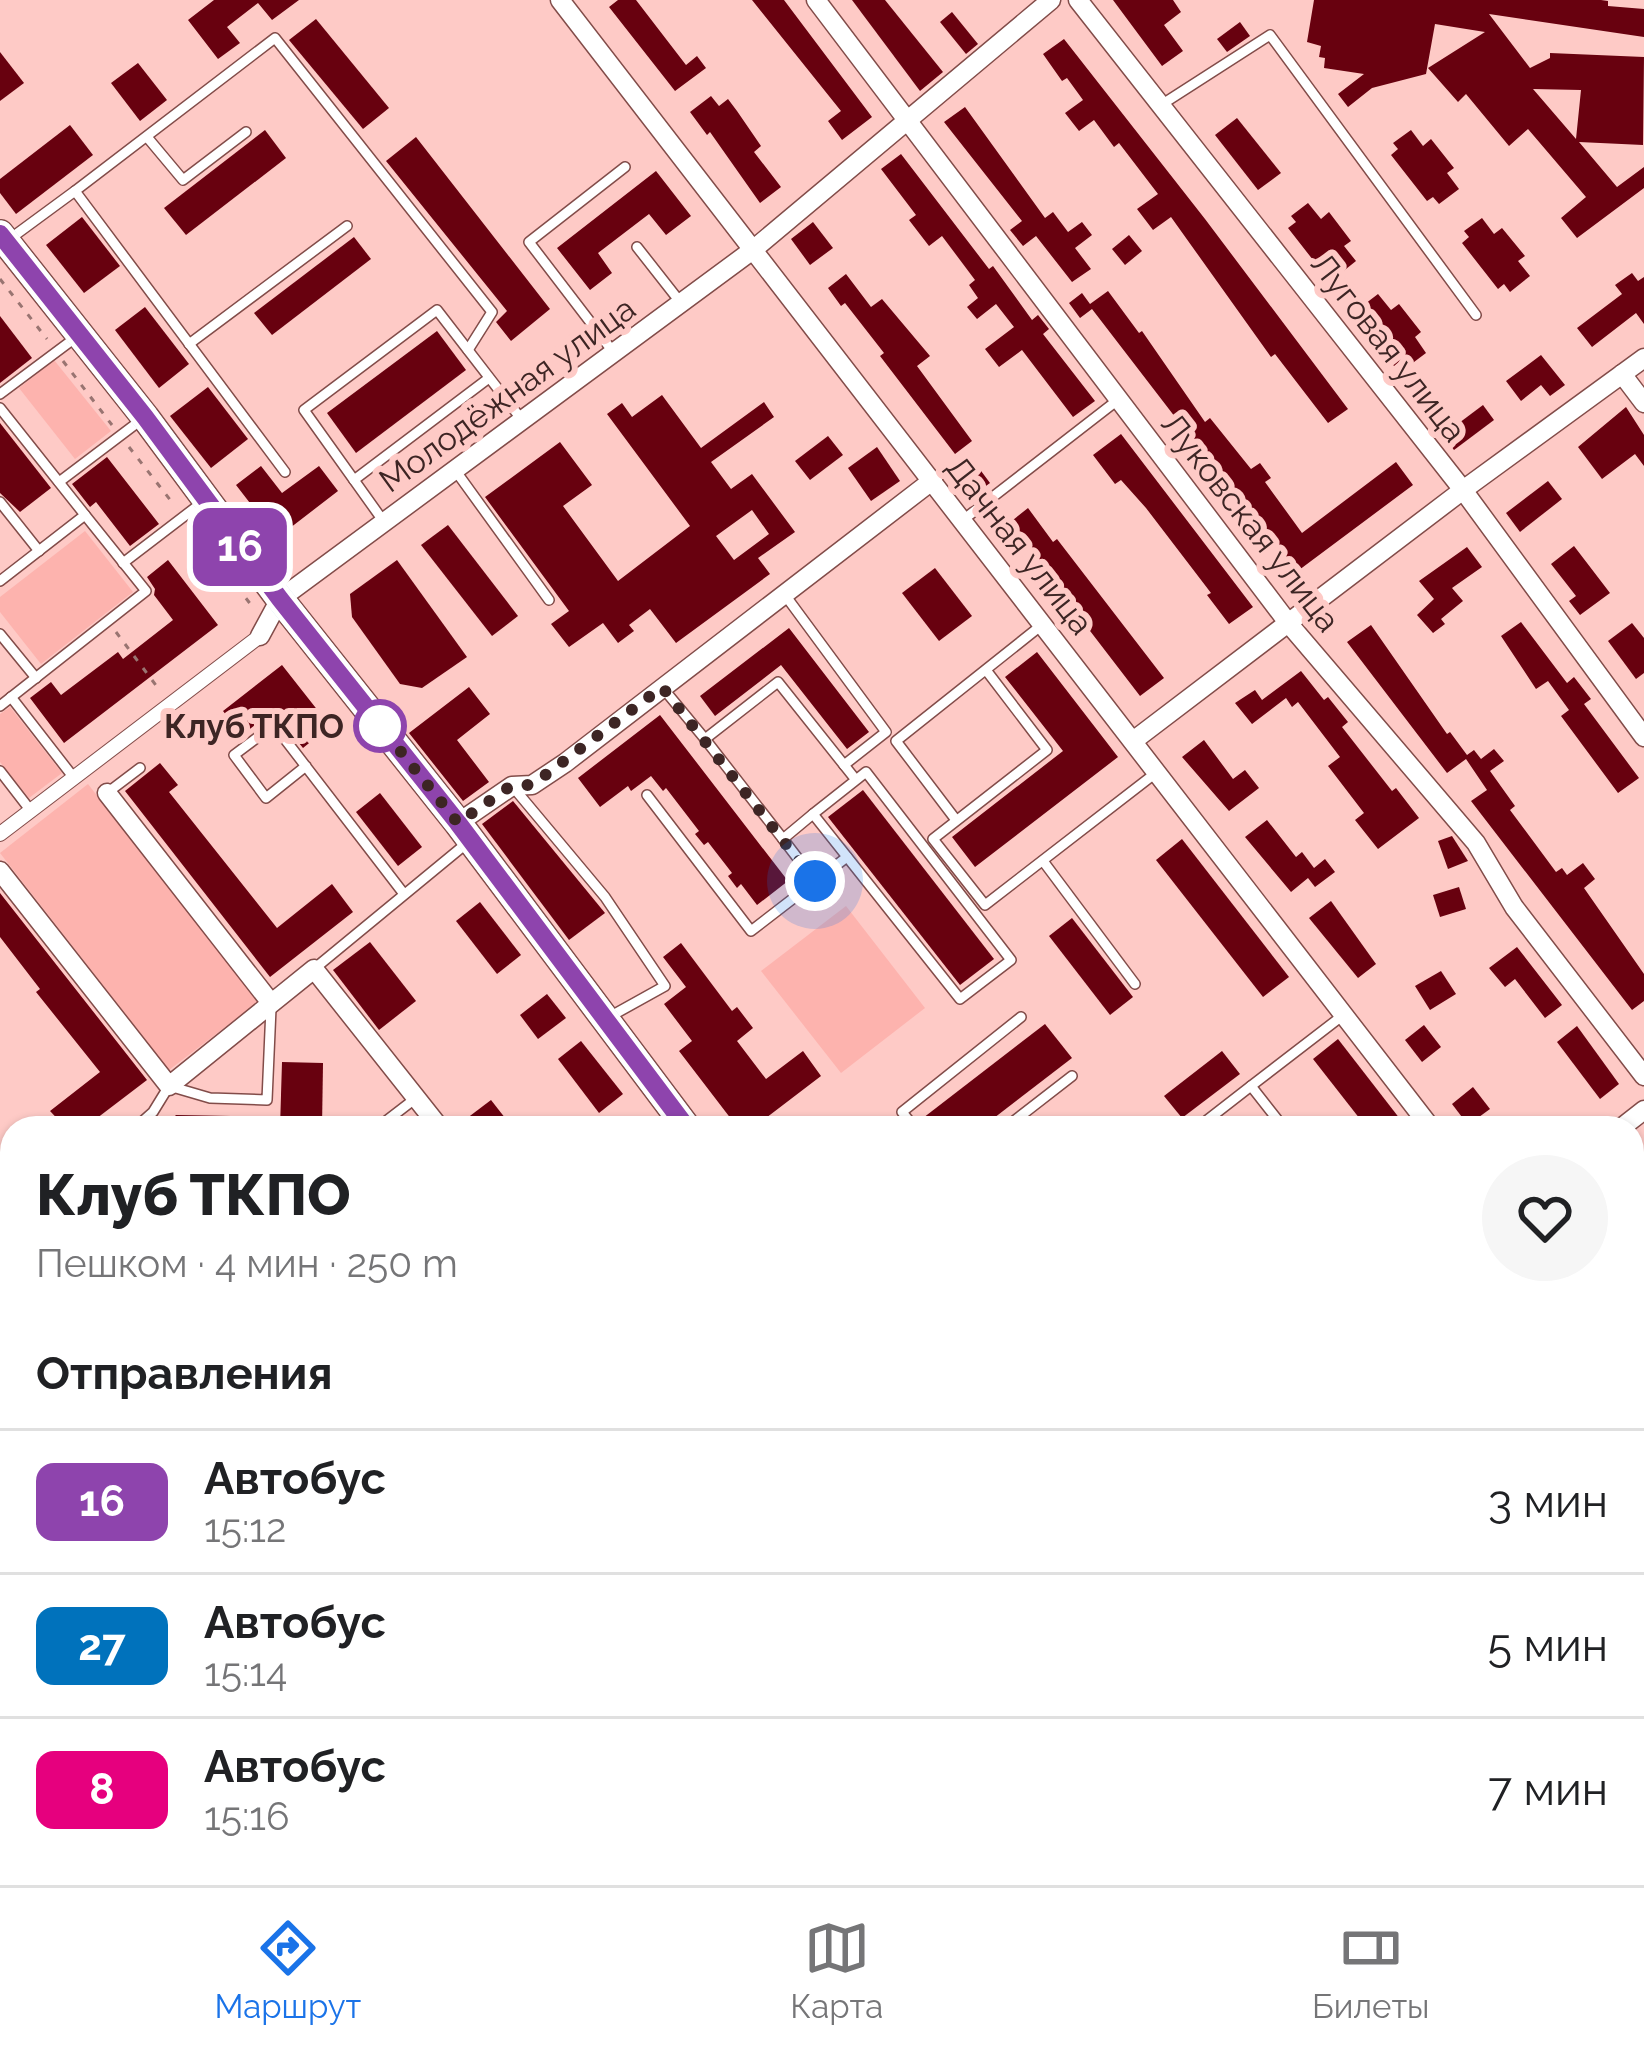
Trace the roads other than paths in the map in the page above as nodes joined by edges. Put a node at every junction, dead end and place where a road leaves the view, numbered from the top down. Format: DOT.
graph roads {
  1 [pos="816,0"];
  2 [pos="1051,0"];
  3 [pos="1078,0"];
  4 [pos="563,1"];
  5 [pos="1162,104"];
  6 [pos="907,119"];
  7 [pos="246,132"];
  8 [pos="148,136"];
  9 [pos="625,167"];
  10 [pos="75,191"];
  11 [pos="347,226"];
  12 [pos="2,241"];
  13 [pos="637,247"];
  14 [pos="754,249"];
  15 [pos="682,303"];
  16 [pos="1476,315"];
  17 [pos="68,343"];
  18 [pos="189,344"];
  19 [pos="468,350"];
  20 [pos="614,352"];
  21 [pos="1644,358"];
  22 [pos="1622,374"];
  23 [pos="489,378"];
  24 [pos="0,394"];
  25 [pos="1119,399"];
  26 [pos="1644,403"];
  27 [pos="0,408"];
  28 [pos="145,417"];
  29 [pos="522,420"];
  30 [pos="455,470"];
  31 [pos="284,472"];
  32 [pos="354,480"];
  33 [pos="932,480"];
  34 [pos="59,482"];
  35 [pos="1463,490"];
  36 [pos="0,502"];
  37 [pos="194,509"];
  38 [pos="85,515"];
  39 [pos="963,520"];
  40 [pos="384,522"];
  41 [pos="39,551"];
  42 [pos="123,563"];
  43 [pos="0,581"];
  44 [pos="784,594"];
  45 [pos="280,599"];
  46 [pos="549,600"];
  47 [pos="1043,624"];
  48 [pos="1289,624"];
  49 [pos="264,631"];
  50 [pos="0,634"];
  51 [pos="986,670"];
  52 [pos="36,678"];
  53 [pos="662,687"];
  54 [pos="11,697"];
  55 [pos="0,706"];
  56 [pos="1644,737"];
  57 [pos="705,739"];
  58 [pos="1133,741"];
  59 [pos="844,765"];
  60 [pos="306,766"];
  61 [pos="140,768"];
  62 [pos="0,771"];
  63 [pos="1157,772"];
  64 [pos="74,778"];
  65 [pos="856,780"];
  66 [pos="512,785"];
  67 [pos="107,793"];
  68 [pos="647,796"];
  69 [pos="31,811"];
  70 [pos="813,814"];
  71 [pos="956,820"];
  72 [pos="465,832"];
  73 [pos="0,834"];
  74 [pos="783,839"];
  75 [pos="847,857"];
  76 [pos="1043,860"];
  77 [pos="0,871"];
  78 [pos="815,881"];
  79 [pos="404,894"];
  80 [pos="314,969"];
  81 [pos="1135,983"];
  82 [pos="271,1003"];
  83 [pos="1343,1014"];
  84 [pos="1021,1017"];
  85 [pos="606,1019"];
  86 [pos="1072,1076"];
  87 [pos="1644,1076"];
  88 [pos="1251,1085"];
  89 [pos="169,1086"];
  90 [pos="416,1098"];
  91 [pos="148,1116"];
  92 [pos="393,1116"];
  93 [pos="430,1116"];
  94 [pos="671,1116"];
  95 [pos="905,1116"];
  96 [pos="1020,1116"];
  97 [pos="1212,1116"];
  98 [pos="1275,1116"];
  99 [pos="1422,1116"];
  1 -- 6 [label="street, Луковская улица"];
  2 -- 6 [label="street, Молодёжная улица"];
  3 -- 5 [label="street, Луговая улица"];
  4 -- 14 [label="street, Дачная улица"];
  5 -- 16 [label="lane"];
  5 -- 35 [label="street, Луговая улица"];
  6 -- 14 [label="street, Молодёжная улица"];
  6 -- 25 [label="street, Луковская улица"];
  7 -- 8 [label="lane"];
  8 -- 10 [label="lane"];
  8 -- 19 [label="lane"];
  9 -- 20 [label="lane"];
  10 -- 12 [label="lane"];
  10 -- 18 [label="lane"];
  11 -- 18 [label="lane"];
  12 -- 17 [label="main road"];
  13 -- 15 [label="lane"];
  14 -- 15 [label="street, Молодёжная улица"];
  14 -- 33 [label="street, Дачная улица"];
  15 -- 20 [label="street, Молодёжная улица"];
  17 -- 24 [label="lane"];
  17 -- 28 [label="main road"];
  18 -- 31 [label="lane"];
  19 -- 23 [label="lane"];
  19 -- 32 [label="lane"];
  20 -- 29 [label="street, Молодёжная улица"];
  21 -- 22 [label="street"];
  22 -- 26 [label="street"];
  22 -- 35 [label="street"];
  23 -- 29 [label="lane"];
  23 -- 32 [label="lane"];
  25 -- 39 [label="lane"];
  25 -- 48 [label="street, Луковская улица"];
  27 -- 34 [label="lane"];
  28 -- 34 [label="lane"];
  28 -- 37 [label="main road"];
  29 -- 30 [label="street, Молодёжная улица"];
  30 -- 40 [label="street, Молодёжная улица"];
  30 -- 46 [label="lane"];
  32 -- 40 [label="lane"];
  33 -- 39 [label="street, Дачная улица"];
  33 -- 44 [label="street"];
  34 -- 38 [label="lane"];
  35 -- 48 [label="street"];
  35 -- 56 [label="street, Луговая улица"];
  36 -- 41 [label="lane"];
  37 -- 42 [label="lane"];
  37 -- 45 [label="main road"];
  38 -- 41 [label="lane"];
  38 -- 42 [label="lane"];
  39 -- 47 [label="street, Дачная улица"];
  40 -- 45 [label="street, Молодёжная улица"];
  41 -- 43 [label="lane"];
  42 -- 52 [label="lane"];
  44 -- 53 [label="street"];
  44 -- 59 [label="lane"];
  45 -- 49 [label="street, Молодёжная улица"];
  45 -- 72 [label="main road"];
  47 -- 51 [label="lane"];
  47 -- 58 [label="street, Дачная улица"];
  48 -- 58 [label="street"];
  48 -- 87 [label="street, Луковская улица"];
  49 -- 64 [label="street, Молодёжная улица"];
  50 -- 52 [label="lane"];
  51 -- 71 [label="lane"];
  51 -- 71 [label="lane"];
  52 -- 54 [label="lane"];
  53 -- 57 [label="lane"];
  53 -- 66 [label="street"];
  54 -- 55 [label="lane"];
  54 -- 64 [label="lane"];
  57 -- 59 [label="lane"];
  57 -- 74 [label="lane"];
  58 -- 63 [label="street, Дачная улица"];
  59 -- 65 [label="lane"];
  60 -- 60 [label="lane"];
  60 -- 79 [label="lane"];
  61 -- 67 [label="lane"];
  62 -- 69 [label="lane"];
  63 -- 76 [label="lane"];
  63 -- 83 [label="street, Дачная улица"];
  64 -- 69 [label="street, Молодёжная улица"];
  65 -- 70 [label="lane"];
  65 -- 75 [label="lane"];
  66 -- 72 [label="street"];
  66 -- 85 [label="lane"];
  67 -- 82 [label="street"];
  68 -- 78 [label="lane"];
  69 -- 73 [label="street, Молодёжная улица"];
  70 -- 74 [label="lane"];
  70 -- 75 [label="lane"];
  71 -- 76 [label="lane"];
  72 -- 79 [label="lane"];
  72 -- 85 [label="main road"];
  74 -- 78 [label="lane"];
  75 -- 78 [label="lane"];
  76 -- 81 [label="lane"];
  77 -- 89 [label="street"];
  79 -- 80 [label="lane"];
  80 -- 82 [label="street"];
  80 -- 90 [label="street"];
  82 -- 89 [label="street"];
  82 -- 89 [label="lane"];
  83 -- 88 [label="lane"];
  83 -- 99 [label="street, Дачная улица"];
  84 -- 95 [label="lane"];
  85 -- 94 [label="main road"];
  86 -- 96 [label="lane"];
  88 -- 97 [label="lane"];
  88 -- 98 [label="lane"];
  89 -- 91 [label="lane"];
  90 -- 92 [label="lane"];
  90 -- 93 [label="street"];
}
